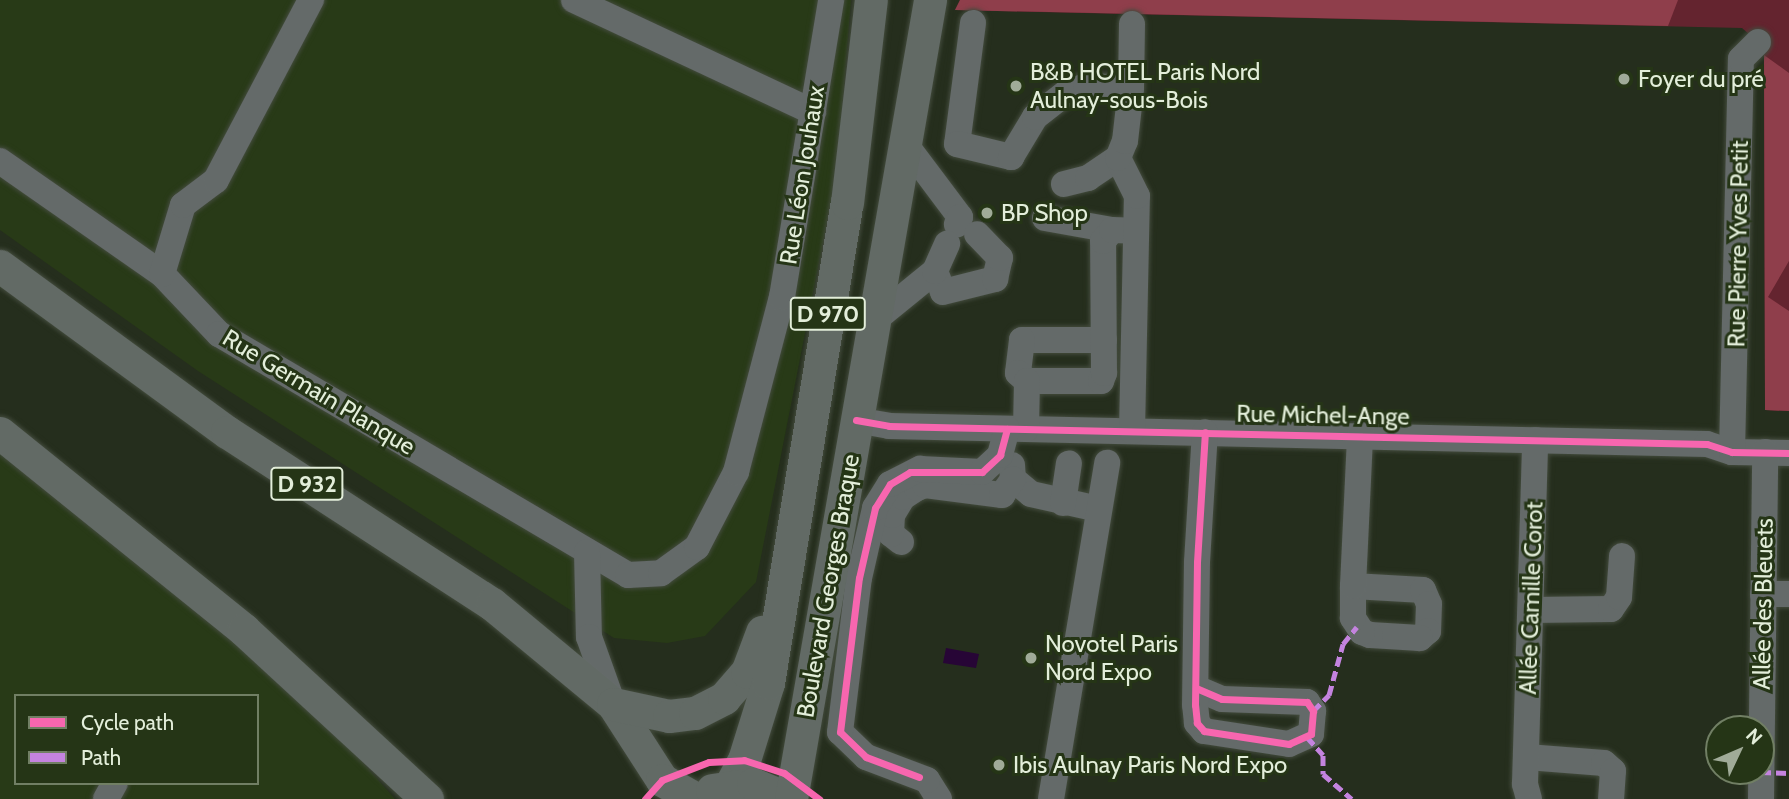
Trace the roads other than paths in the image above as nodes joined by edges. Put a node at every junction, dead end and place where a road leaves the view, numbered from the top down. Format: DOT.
graph roads {
  1 [pos="311,0"];
  2 [pos="574,0"];
  3 [pos="831,0"];
  4 [pos="858,0"];
  5 [pos="872,0"];
  6 [pos="930,0"];
  7 [pos="973,23"];
  8 [pos="1132,24"];
  9 [pos="1758,42"];
  10 [pos="866,56"];
  11 [pos="1131,88"];
  12 [pos="813,112"];
  13 [pos="903,141"];
  14 [pos="1118,158"];
  15 [pos="0,161"];
  16 [pos="1064,184"];
  17 [pos="1045,218"];
  18 [pos="961,229"];
  19 [pos="1124,231"];
  20 [pos="0,266"];
  21 [pos="935,271"];
  22 [pos="162,274"];
  23 [pos="871,323"];
  24 [pos="1104,340"];
  25 [pos="1027,381"];
  26 [pos="856,420"];
  27 [pos="1132,431"];
  28 [pos="1205,432"];
  29 [pos="0,433"];
  30 [pos="1013,433"];
  31 [pos="1360,435"];
  32 [pos="1789,436"];
  33 [pos="1535,439"];
  34 [pos="1725,443"];
  35 [pos="1777,452"];
  36 [pos="1069,463"];
  37 [pos="1107,463"];
  38 [pos="1013,479"];
  39 [pos="1063,503"];
  40 [pos="1098,509"];
  41 [pos="901,542"];
  42 [pos="587,552"];
  43 [pos="1622,556"];
  44 [pos="784,571"];
  45 [pos="1353,586"];
  46 [pos="1776,594"];
  47 [pos="1531,610"];
  48 [pos="1196,688"];
  49 [pos="613,704"];
  50 [pos="374,750"];
  51 [pos="1527,757"];
  52 [pos="731,784"];
  53 [pos="694,798"];
  54 [pos="412,799"];
  55 [pos="427,799"];
  56 [pos="790,799"];
  57 [pos="939,799"];
  58 [pos="1051,799"];
  59 [pos="1529,799"];
  60 [pos="1611,799"];
  61 [pos="1761,799"];
  1 -- 22 [label="street"];
  2 -- 12 [label="street"];
  3 -- 12 [label="street, Rue Léon Jouhaux"];
  4 -- 10 [label="main road"];
  5 -- 10 [label="main road, Boulevard Georges Braque / D 970"];
  6 -- 13 [label="main road, Boulevard Georges Braque / D 970"];
  7 -- 11 [label="street"];
  8 -- 11 [label="street"];
  9 -- 34 [label="street, Rue Pierre Yves Petit"];
  10 -- 44 [label="main road, Boulevard Georges Braque / D 970"];
  11 -- 14 [label="street"];
  12 -- 42 [label="street, Rue Léon Jouhaux"];
  13 -- 18 [label="street"];
  13 -- 23 [label="main road, Boulevard Georges Braque / D 970"];
  14 -- 16 [label="street"];
  14 -- 19 [label="street"];
  15 -- 22 [label="street, Rue Germain Planque"];
  17 -- 19 [label="street"];
  18 -- 21 [label="street"];
  18 -- 21 [label="street"];
  19 -- 24 [label="street"];
  19 -- 27 [label="street"];
  20 -- 49 [label="main road, D 932"];
  21 -- 23 [label="street"];
  22 -- 42 [label="street, Rue Germain Planque"];
  23 -- 26 [label="main road, Boulevard Georges Braque / D 970"];
  24 -- 25 [label="street"];
  24 -- 25 [label="street"];
  25 -- 30 [label="street"];
  26 -- 30 [label="street, Rue Michel-Ange"];
  26 -- 56 [label="main road, Boulevard Georges Braque / D 970"];
  27 -- 28 [label="street, Rue Michel-Ange"];
  27 -- 30 [label="street, Rue Michel-Ange"];
  28 -- 31 [label="street, Rue Michel-Ange"];
  28 -- 48 [label="street"];
  29 -- 50 [label="main road"];
  30 -- 38 [label="street"];
  30 -- 57 [label="street"];
  31 -- 33 [label="street, Rue Michel-Ange"];
  31 -- 45 [label="street"];
  32 -- 34 [label="street, Rue Michel-Ange"];
  33 -- 34 [label="street, Rue Michel-Ange"];
  33 -- 47 [label="street, Allée Camille Corot"];
  34 -- 35 [label="street, Rue Michel-Ange"];
  35 -- 46 [label="street, Allée des Bleuets"];
  36 -- 39 [label="street"];
  37 -- 40 [label="street"];
  38 -- 39 [label="street"];
  38 -- 41 [label="street"];
  39 -- 40 [label="street"];
  40 -- 58 [label="street"];
  42 -- 49 [label="street"];
  43 -- 47 [label="street"];
  44 -- 49 [label="main road"];
  44 -- 52 [label="main road, Boulevard Georges Braque / D 970"];
  46 -- 61 [label="street, Allée des Bleuets"];
  47 -- 51 [label="street, Allée Camille Corot"];
  49 -- 53 [label="main road, D 932"];
  50 -- 54 [label="main road"];
  50 -- 55 [label="main road"];
  51 -- 59 [label="street, Allée Camille Corot"];
  51 -- 60 [label="street"];
  52 -- 53 [label="main road"];
  52 -- 56 [label="main road"];
}
